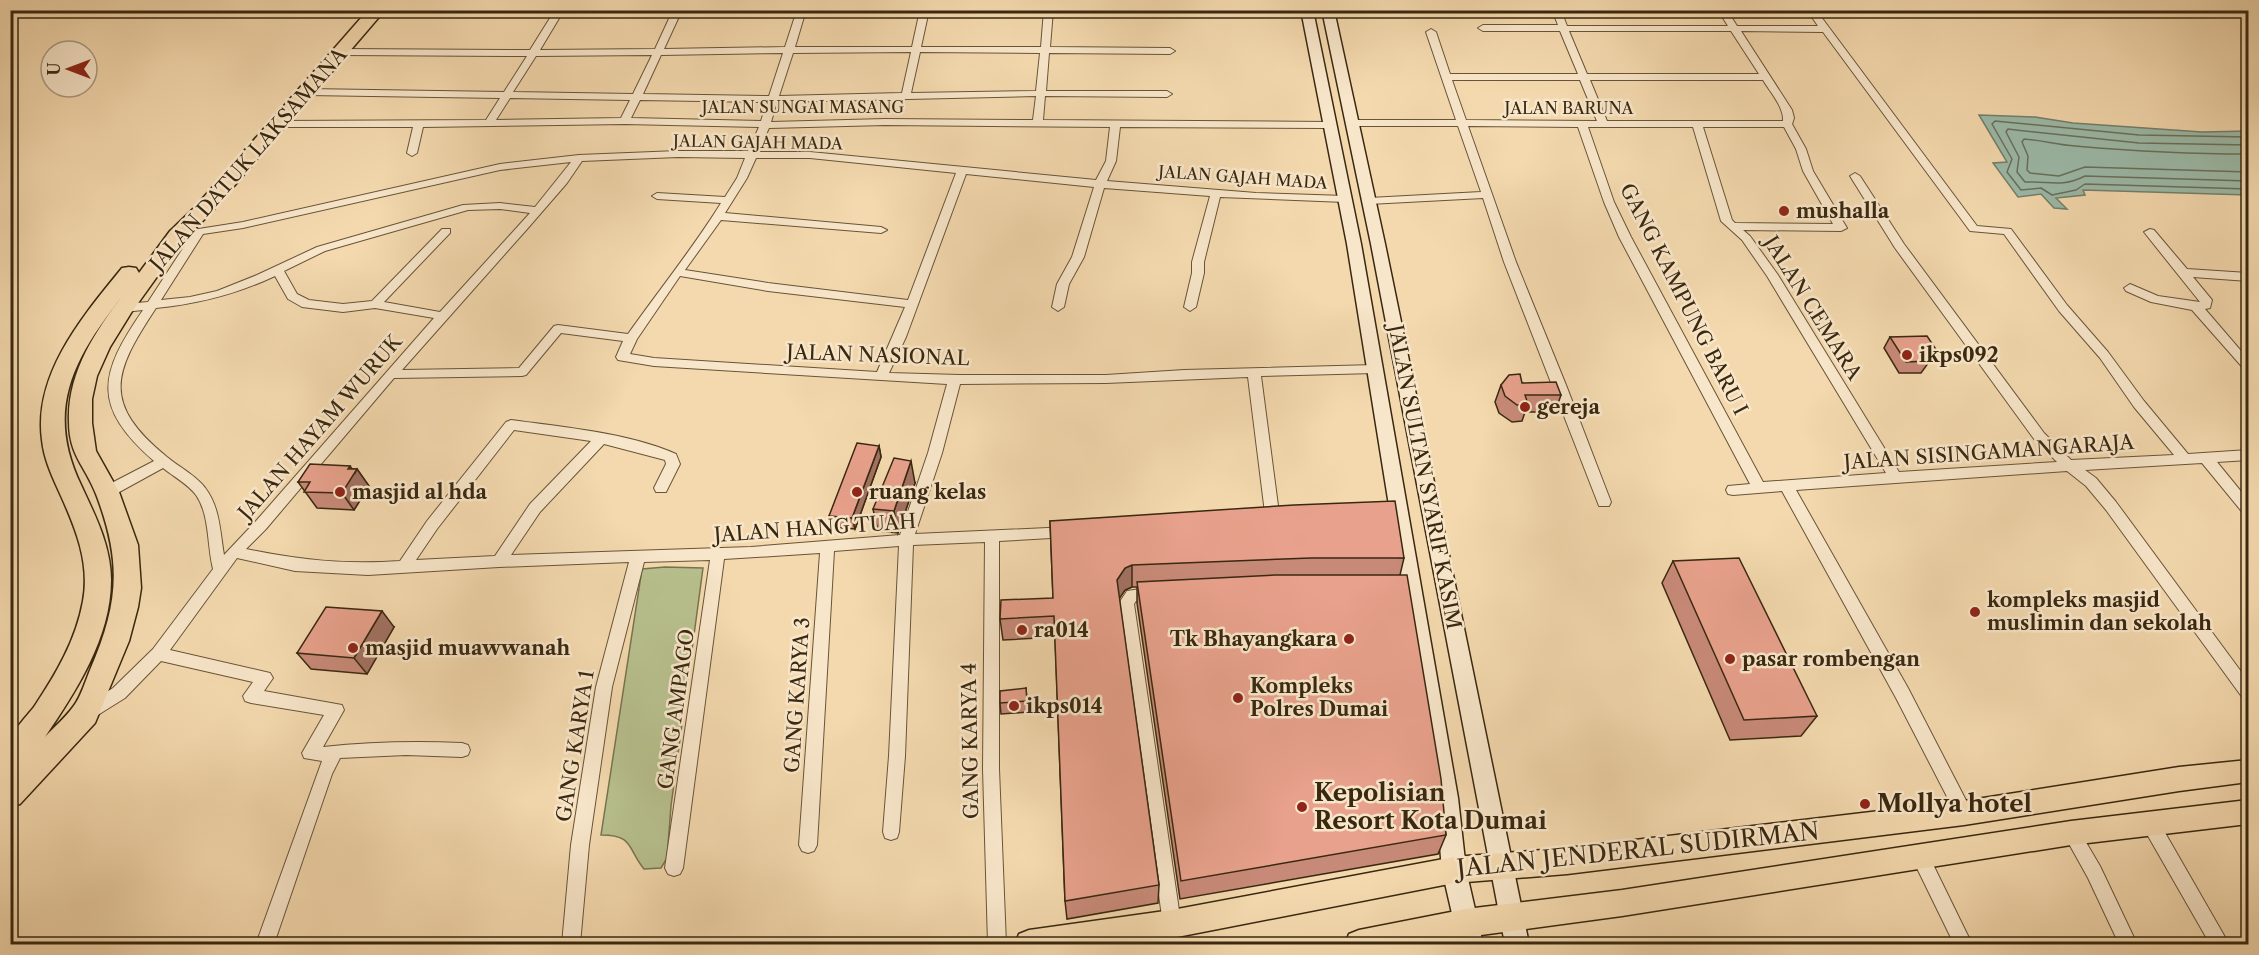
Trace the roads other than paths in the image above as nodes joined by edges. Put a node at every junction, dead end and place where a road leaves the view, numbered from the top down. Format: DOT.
graph roads {
  1 [pos="360,10"];
  2 [pos="377,10"];
  3 [pos="560,10"];
  4 [pos="678,10"];
  5 [pos="802,10"];
  6 [pos="925,10"];
  7 [pos="1048,10"];
  8 [pos="1300,10"];
  9 [pos="1307,10"];
  10 [pos="1328,10"];
  11 [pos="1556,10"];
  12 [pos="1722,10"];
  13 [pos="1812,10"];
  14 [pos="1563,27"];
  15 [pos="1484,28"];
  16 [pos="1732,28"];
  17 [pos="1824,29"];
  18 [pos="1431,32"];
  19 [pos="789,50"];
  20 [pos="916,50"];
  21 [pos="1045,50"];
  22 [pos="1170,51"];
  23 [pos="341,52"];
  24 [pos="534,52"];
  25 [pos="659,52"];
  26 [pos="1448,77"];
  27 [pos="1584,77"];
  28 [pos="1767,77"];
  29 [pos="307,83"];
  30 [pos="1040,94"];
  31 [pos="1167,94"];
  32 [pos="906,95"];
  33 [pos="507,96"];
  34 [pos="637,98"];
  35 [pos="772,99"];
  36 [pos="625,121"];
  37 [pos="419,123"];
  38 [pos="489,123"];
  39 [pos="1038,123"];
  40 [pos="1115,123"];
  41 [pos="1352,123"];
  42 [pos="1462,123"];
  43 [pos="1603,123"];
  44 [pos="277,124"];
  45 [pos="765,124"];
  46 [pos="1582,124"];
  47 [pos="1697,124"];
  48 [pos="1787,124"];
  49 [pos="1329,125"];
  50 [pos="412,153"];
  51 [pos="753,154"];
  52 [pos="579,158"];
  53 [pos="963,169"];
  54 [pos="1855,176"];
  55 [pos="1100,184"];
  56 [pos="1216,192"];
  57 [pos="1487,195"];
  58 [pos="657,196"];
  59 [pos="1345,199"];
  60 [pos="727,200"];
  61 [pos="1369,201"];
  62 [pos="536,210"];
  63 [pos="717,216"];
  64 [pos="1733,226"];
  65 [pos="881,230"];
  66 [pos="446,231"];
  67 [pos="2150,232"];
  68 [pos="188,234"];
  69 [pos="278,270"];
  70 [pos="676,272"];
  71 [pos="2185,273"];
  72 [pos="2248,277"];
  73 [pos="133,281"];
  74 [pos="2130,288"];
  75 [pos="375,304"];
  76 [pos="911,304"];
  77 [pos="152,305"];
  78 [pos="1058,307"];
  79 [pos="1190,307"];
  80 [pos="2196,307"];
  81 [pos="124,308"];
  82 [pos="442,316"];
  83 [pos="136,330"];
  84 [pos="107,333"];
  85 [pos="631,338"];
  86 [pos="2248,366"];
  87 [pos="1375,369"];
  88 [pos="1254,373"];
  89 [pos="391,374"];
  90 [pos="881,377"];
  91 [pos="955,378"];
  92 [pos="601,438"];
  93 [pos="2248,455"];
  94 [pos="2206,458"];
  95 [pos="2185,459"];
  96 [pos="164,462"];
  97 [pos="2071,465"];
  98 [pos="1895,477"];
  99 [pos="1786,485"];
  100 [pos="661,488"];
  101 [pos="1760,489"];
  102 [pos="1733,490"];
  103 [pos="107,492"];
  104 [pos="1604,502"];
  105 [pos="2248,509"];
  106 [pos="1258,521"];
  107 [pos="1085,531"];
  108 [pos="992,537"];
  109 [pos="906,540"];
  110 [pos="827,547"];
  111 [pos="234,552"];
  112 [pos="718,554"];
  113 [pos="638,557"];
  114 [pos="499,561"];
  115 [pos="405,566"];
  116 [pos="221,571"];
  117 [pos="1167,592"];
  118 [pos="158,654"];
  119 [pos="2248,693"];
  120 [pos="86,714"];
  121 [pos="462,750"];
  122 [pos="335,751"];
  123 [pos="10,760"];
  124 [pos="2248,771"];
  125 [pos="10,794"];
  126 [pos="2248,812"];
  127 [pos="1964,813"];
  128 [pos="2150,823"];
  129 [pos="891,832"];
  130 [pos="2071,833"];
  131 [pos="808,845"];
  132 [pos="1920,856"];
  133 [pos="1501,866"];
  134 [pos="674,868"];
  135 [pos="1454,870"];
  136 [pos="1511,918"];
  137 [pos="1172,924"];
  138 [pos="1468,934"];
  139 [pos="265,945"];
  140 [pos="571,945"];
  141 [pos="997,945"];
  142 [pos="1029,945"];
  143 [pos="1359,945"];
  144 [pos="1517,945"];
  145 [pos="1963,945"];
  146 [pos="2128,945"];
  147 [pos="2220,945"];
  1 -- 29 [label="highway, JALAN DATUK LAKSAMANA"];
  2 -- 23 [label="highway, JALAN DATUK LAKSAMANA"];
  3 -- 24 [label="street"];
  4 -- 25 [label="street"];
  5 -- 19 [label="street"];
  6 -- 20 [label="street"];
  7 -- 21 [label="street"];
  8 -- 9 [label="street"];
  9 -- 49 [label="street, JALAN SULTAN SYARIF KASIM"];
  10 -- 41 [label="street, JALAN SULTAN SYARIF KASIM"];
  11 -- 14 [label="street"];
  12 -- 16 [label="street"];
  13 -- 17 [label="street"];
  14 -- 15 [label="street"];
  14 -- 16 [label="street"];
  14 -- 27 [label="street"];
  16 -- 17 [label="street"];
  16 -- 28 [label="street"];
  17 -- 95 [label="street"];
  18 -- 26 [label="street"];
  19 -- 20 [label="street"];
  19 -- 25 [label="street"];
  19 -- 35 [label="street"];
  20 -- 21 [label="street"];
  20 -- 32 [label="street"];
  21 -- 22 [label="street"];
  21 -- 30 [label="street"];
  23 -- 24 [label="street"];
  23 -- 29 [label="highway, JALAN DATUK LAKSAMANA"];
  24 -- 25 [label="street"];
  24 -- 33 [label="street"];
  25 -- 34 [label="street"];
  26 -- 27 [label="street"];
  26 -- 42 [label="street"];
  27 -- 28 [label="street"];
  27 -- 43 [label="street"];
  28 -- 48 [label="street"];
  29 -- 33 [label="street"];
  29 -- 44 [label="highway, JALAN DATUK LAKSAMANA"];
  29 -- 73 [label="highway, JALAN DATUK LAKSAMANA"];
  30 -- 31 [label="street"];
  30 -- 32 [label="street"];
  30 -- 39 [label="street"];
  32 -- 35 [label="street"];
  33 -- 34 [label="street"];
  33 -- 38 [label="street"];
  34 -- 35 [label="street"];
  34 -- 36 [label="street"];
  35 -- 45 [label="street"];
  36 -- 38 [label="street, JALAN SUNGAI MASANG"];
  36 -- 45 [label="street, JALAN SUNGAI MASANG"];
  37 -- 38 [label="street, JALAN SUNGAI MASANG"];
  37 -- 44 [label="street, JALAN SUNGAI MASANG"];
  37 -- 50 [label="street"];
  39 -- 40 [label="street, JALAN SUNGAI MASANG"];
  39 -- 45 [label="street, JALAN SUNGAI MASANG"];
  40 -- 49 [label="street, JALAN SUNGAI MASANG"];
  40 -- 55 [label="street"];
  41 -- 42 [label="street, JALAN BARUNA"];
  41 -- 61 [label="street, JALAN SULTAN SYARIF KASIM"];
  42 -- 46 [label="street, JALAN BARUNA"];
  42 -- 57 [label="street"];
  43 -- 46 [label="street, JALAN BARUNA"];
  43 -- 47 [label="street, JALAN BARUNA"];
  44 -- 68 [label="highway, JALAN DATUK LAKSAMANA"];
  45 -- 51 [label="street"];
  46 -- 101 [label="street, GANG KAMPUNG BARU I"];
  47 -- 48 [label="street, JALAN BARUNA"];
  47 -- 64 [label="street, JALAN CEMARA"];
  48 -- 64 [label="street"];
  49 -- 59 [label="street, JALAN SULTAN SYARIF KASIM"];
  51 -- 52 [label="street, JALAN GAJAH MADA"];
  51 -- 53 [label="street, JALAN GAJAH MADA"];
  51 -- 60 [label="street"];
  52 -- 62 [label="street, JALAN HAYAM WURUK"];
  52 -- 68 [label="street, JALAN GAJAH MADA"];
  53 -- 55 [label="street, JALAN GAJAH MADA"];
  53 -- 76 [label="street"];
  54 -- 97 [label="street"];
  55 -- 56 [label="street, JALAN GAJAH MADA"];
  55 -- 78 [label="street"];
  56 -- 59 [label="street, JALAN GAJAH MADA"];
  56 -- 79 [label="street"];
  57 -- 61 [label="street"];
  57 -- 104 [label="street"];
  58 -- 60 [label="street"];
  59 -- 87 [label="street, JALAN SULTAN SYARIF KASIM"];
  60 -- 63 [label="street"];
  61 -- 133 [label="street, JALAN SULTAN SYARIF KASIM"];
  62 -- 69 [label="street"];
  62 -- 82 [label="street, JALAN HAYAM WURUK"];
  63 -- 65 [label="street"];
  63 -- 70 [label="street"];
  64 -- 98 [label="street, JALAN CEMARA"];
  66 -- 75 [label="street"];
  67 -- 71 [label="street"];
  68 -- 73 [label="highway, JALAN DATUK LAKSAMANA"];
  68 -- 77 [label="street"];
  69 -- 75 [label="street"];
  69 -- 77 [label="street"];
  70 -- 76 [label="street"];
  70 -- 85 [label="street"];
  71 -- 72 [label="street"];
  71 -- 80 [label="street"];
  73 -- 81 [label="highway, JALAN DATUK LAKSAMANA"];
  73 -- 123 [label="highway, JALAN DATUK LAKSAMANA"];
  74 -- 80 [label="street"];
  75 -- 82 [label="street"];
  76 -- 90 [label="street"];
  77 -- 81 [label="street"];
  77 -- 83 [label="street"];
  80 -- 86 [label="street"];
  81 -- 84 [label="highway, JALAN DATUK LAKSAMANA"];
  82 -- 89 [label="street, JALAN HAYAM WURUK"];
  83 -- 84 [label="street"];
  83 -- 96 [label="street"];
  84 -- 103 [label="highway, JALAN DATUK LAKSAMANA"];
  85 -- 89 [label="street"];
  85 -- 90 [label="street, JALAN NASIONAL"];
  87 -- 88 [label="street, JALAN NASIONAL"];
  87 -- 135 [label="street, JALAN SULTAN SYARIF KASIM"];
  88 -- 91 [label="street, JALAN NASIONAL"];
  88 -- 106 [label="street"];
  89 -- 111 [label="street, JALAN HAYAM WURUK"];
  90 -- 91 [label="street, JALAN NASIONAL"];
  91 -- 109 [label="street"];
  92 -- 100 [label="street"];
  92 -- 114 [label="street"];
  92 -- 115 [label="street"];
  93 -- 94 [label="street, JALAN SISINGAMANGARAJA"];
  94 -- 95 [label="street, JALAN SISINGAMANGARAJA"];
  94 -- 105 [label="street"];
  95 -- 97 [label="street, JALAN SISINGAMANGARAJA"];
  96 -- 103 [label="street"];
  96 -- 116 [label="street"];
  97 -- 98 [label="street, JALAN SISINGAMANGARAJA"];
  97 -- 119 [label="street"];
  98 -- 99 [label="street, JALAN SISINGAMANGARAJA"];
  99 -- 101 [label="street, JALAN SISINGAMANGARAJA"];
  99 -- 127 [label="street"];
  101 -- 102 [label="street, JALAN SISINGAMANGARAJA"];
  103 -- 120 [label="highway, JALAN DATUK LAKSAMANA"];
  107 -- 108 [label="street, JALAN HANG TUAH"];
  108 -- 109 [label="street, JALAN HANG TUAH"];
  108 -- 141 [label="street, GANG KARYA 4"];
  109 -- 110 [label="street, JALAN HANG TUAH"];
  109 -- 129 [label="street"];
  110 -- 112 [label="street, JALAN HANG TUAH"];
  110 -- 131 [label="street, GANG KARYA 3"];
  111 -- 115 [label="street, JALAN HANG TUAH"];
  111 -- 116 [label="street, JALAN HAYAM WURUK"];
  112 -- 113 [label="street, JALAN HANG TUAH"];
  112 -- 134 [label="street, GANG AMPAGO"];
  113 -- 114 [label="street, JALAN HANG TUAH"];
  113 -- 140 [label="street, GANG KARYA 1"];
  114 -- 115 [label="street, JALAN HANG TUAH"];
  116 -- 118 [label="street, JALAN HAYAM WURUK"];
  117 -- 137 [label="street"];
  118 -- 120 [label="street, JALAN HAYAM WURUK"];
  118 -- 122 [label="street"];
  120 -- 125 [label="highway, JALAN DATUK LAKSAMANA"];
  121 -- 122 [label="street"];
  122 -- 139 [label="street"];
  124 -- 127 [label="main road, JALAN JENDERAL SUDIRMAN"];
  126 -- 128 [label="main road, JALAN JENDERAL SUDIRMAN"];
  127 -- 133 [label="main road, JALAN JENDERAL SUDIRMAN"];
  128 -- 130 [label="main road, JALAN JENDERAL SUDIRMAN"];
  128 -- 147 [label="street"];
  130 -- 132 [label="main road, JALAN JENDERAL SUDIRMAN"];
  130 -- 146 [label="street"];
  132 -- 136 [label="main road, JALAN JENDERAL SUDIRMAN"];
  132 -- 145 [label="street"];
  133 -- 135 [label="main road, JALAN JENDERAL SUDIRMAN"];
  133 -- 136 [label="street, JALAN SULTAN SYARIF KASIM"];
  135 -- 137 [label="main road, JALAN JENDERAL SUDIRMAN"];
  135 -- 138 [label="street, JALAN SULTAN SYARIF KASIM"];
  136 -- 138 [label="main road, JALAN JENDERAL SUDIRMAN"];
  136 -- 144 [label="street, JALAN SULTAN SYARIF KASIM"];
  137 -- 142 [label="main road, JALAN JENDERAL SUDIRMAN"];
  138 -- 143 [label="main road, JALAN JENDERAL SUDIRMAN"];
}
